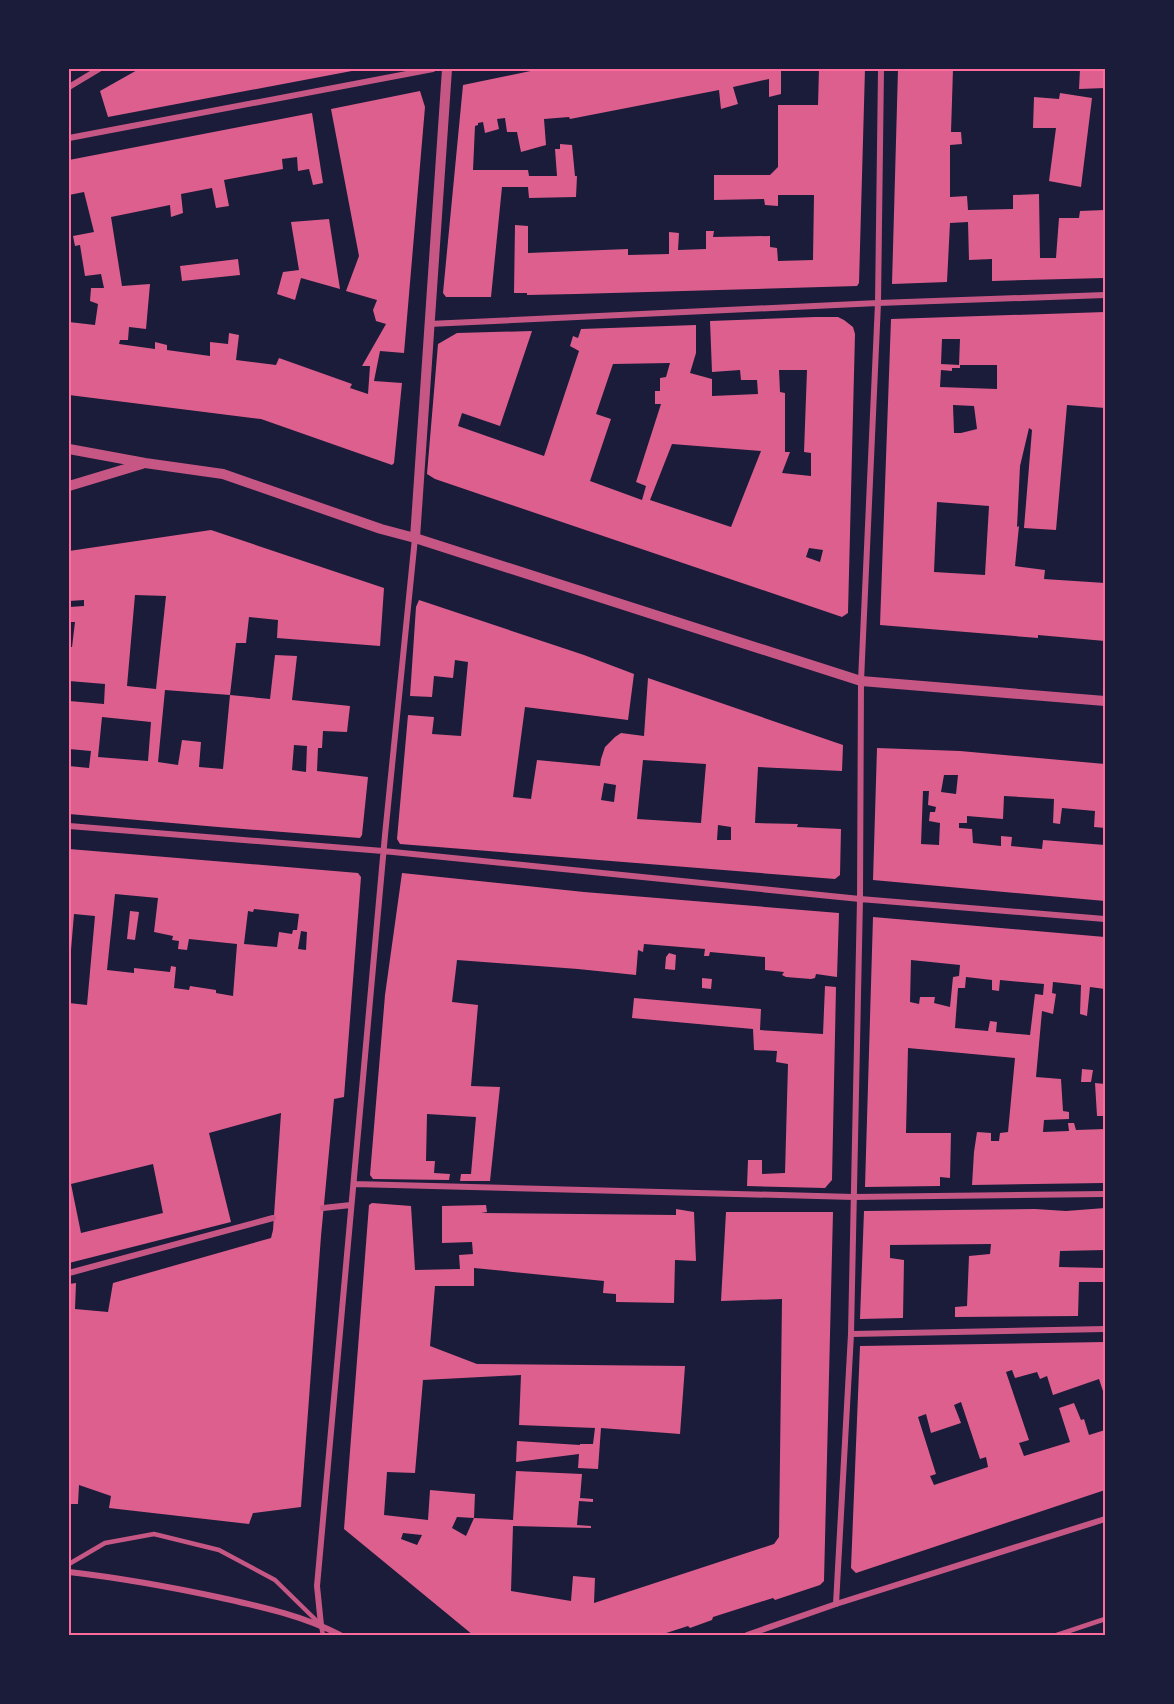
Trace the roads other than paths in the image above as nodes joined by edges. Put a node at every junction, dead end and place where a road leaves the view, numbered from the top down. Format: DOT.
graph roads {
  1 [pos="99,69"];
  2 [pos="433,69"];
  3 [pos="447,69"];
  4 [pos="881,69"];
  5 [pos="69,87"];
  6 [pos="69,138"];
  7 [pos="1105,295"];
  8 [pos="878,303"];
  9 [pos="429,324"];
  10 [pos="69,449"];
  11 [pos="145,463"];
  12 [pos="69,486"];
  13 [pos="414,538"];
  14 [pos="861,681"];
  15 [pos="1105,701"];
  16 [pos="69,826"];
  17 [pos="383,851"];
  18 [pos="860,899"];
  19 [pos="1105,919"];
  20 [pos="354,1184"];
  21 [pos="1105,1194"];
  22 [pos="854,1197"];
  23 [pos="351,1205"];
  24 [pos="323,1208"];
  25 [pos="273,1218"];
  26 [pos="69,1273"];
  27 [pos="1105,1329"];
  28 [pos="851,1334"];
  29 [pos="1105,1519"];
  30 [pos="69,1564"];
  31 [pos="69,1572"];
  32 [pos="836,1604"];
  33 [pos="1105,1619"];
  34 [pos="321,1624"];
  35 [pos="323,1635"];
  36 [pos="340,1635"];
  37 [pos="747,1635"];
  38 [pos="1057,1635"];
  1 -- 5 [label="street"];
  2 -- 6 [label="street"];
  3 -- 9 [label="street"];
  4 -- 8 [label="street"];
  7 -- 8 [label="street"];
  8 -- 9 [label="street"];
  8 -- 14 [label="street"];
  9 -- 13 [label="street"];
  10 -- 11 [label="street"];
  11 -- 12 [label="street"];
  11 -- 13 [label="street"];
  13 -- 14 [label="street"];
  13 -- 17 [label="street"];
  14 -- 15 [label="street"];
  14 -- 18 [label="street"];
  16 -- 17 [label="street"];
  17 -- 18 [label="street"];
  17 -- 20 [label="street"];
  18 -- 19 [label="street"];
  18 -- 22 [label="street"];
  20 -- 22 [label="street"];
  20 -- 23 [label="street"];
  21 -- 22 [label="street"];
  22 -- 28 [label="street"];
  23 -- 24 [label="street"];
  23 -- 34 [label="street"];
  25 -- 26 [label="street"];
  27 -- 28 [label="street"];
  28 -- 32 [label="street"];
  29 -- 32 [label="street"];
  30 -- 34 [label="lane"];
  31 -- 34 [label="street"];
  32 -- 37 [label="street"];
  33 -- 38 [label="street"];
  34 -- 35 [label="lane"];
  34 -- 36 [label="street"];
}
